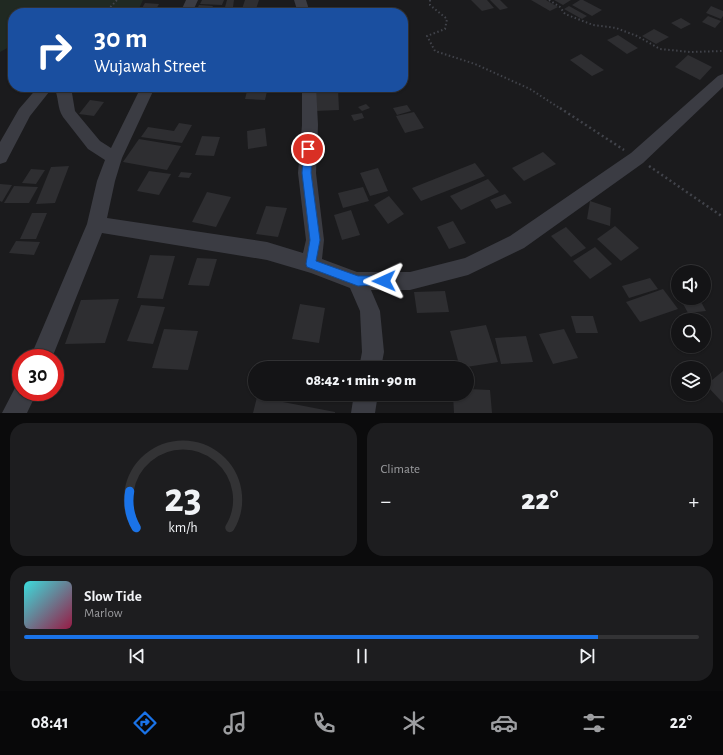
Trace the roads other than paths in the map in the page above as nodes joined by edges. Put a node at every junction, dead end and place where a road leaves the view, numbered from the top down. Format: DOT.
graph roads {
  1 [pos="723,79"];
  2 [pos="42,92"];
  3 [pos="64,92"];
  4 [pos="146,92"];
  5 [pos="309,92"];
  6 [pos="0,157"];
  7 [pos="114,158"];
  8 [pos="96,224"];
  9 [pos="311,264"];
  10 [pos="358,281"];
  11 [pos="44,349"];
  12 [pos="371,361"];
  13 [pos="20,401"];
  14 [pos="365,401"];
  15 [pos="14,413"];
  16 [pos="363,413"];
  1 -- 10 [label="street"];
  2 -- 6 [label="street"];
  3 -- 7 [label="street"];
  4 -- 7 [label="street"];
  5 -- 9 [label="street"];
  7 -- 8 [label="street"];
  8 -- 9 [label="street"];
  8 -- 11 [label="street"];
  9 -- 10 [label="street"];
  10 -- 12 [label="street"];
  13 -- 15 [label="street"];
  14 -- 16 [label="street"];
}
